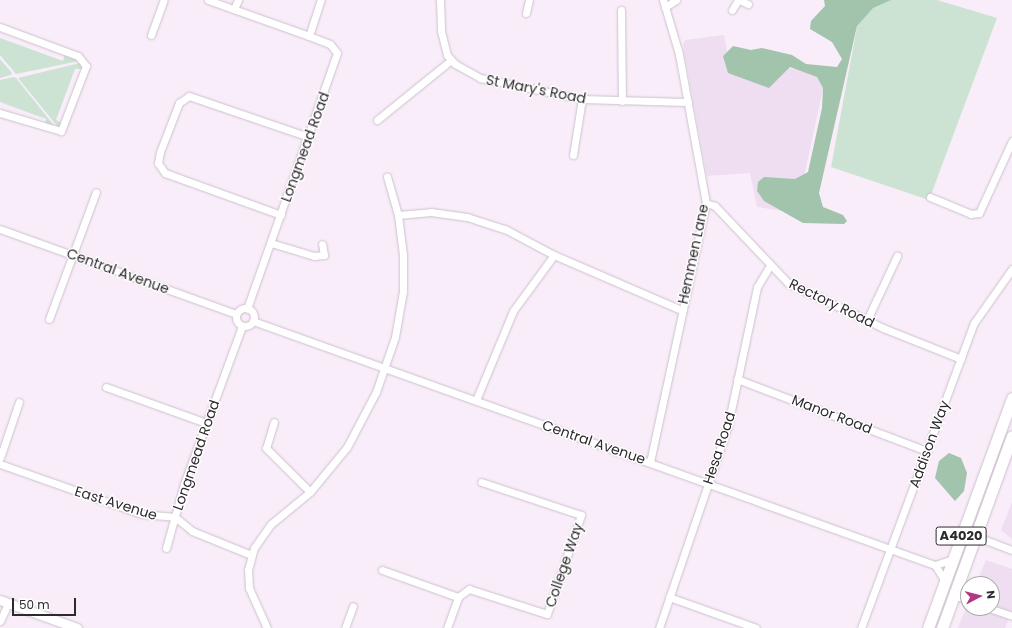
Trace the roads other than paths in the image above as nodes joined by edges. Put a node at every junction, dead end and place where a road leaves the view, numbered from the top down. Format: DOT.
graph roads {
  1 [pos="164,0"];
  2 [pos="208,0"];
  3 [pos="238,0"];
  4 [pos="321,0"];
  5 [pos="440,0"];
  6 [pos="529,0"];
  7 [pos="676,0"];
  8 [pos="739,0"];
  9 [pos="664,3"];
  10 [pos="748,4"];
  11 [pos="234,9"];
  12 [pos="621,10"];
  13 [pos="732,10"];
  14 [pos="526,14"];
  15 [pos="0,27"];
  16 [pos="152,35"];
  17 [pos="309,36"];
  18 [pos="451,60"];
  19 [pos="582,99"];
  20 [pos="622,101"];
  21 [pos="688,102"];
  22 [pos="0,113"];
  23 [pos="377,120"];
  24 [pos="309,137"];
  25 [pos="1012,141"];
  26 [pos="573,155"];
  27 [pos="387,178"];
  28 [pos="96,192"];
  29 [pos="930,197"];
  30 [pos="706,203"];
  31 [pos="281,215"];
  32 [pos="398,215"];
  33 [pos="0,229"];
  34 [pos="271,243"];
  35 [pos="322,244"];
  36 [pos="73,255"];
  37 [pos="554,256"];
  38 [pos="897,256"];
  39 [pos="769,266"];
  40 [pos="1012,269"];
  41 [pos="247,309"];
  42 [pos="681,310"];
  43 [pos="236,314"];
  44 [pos="50,319"];
  45 [pos="867,320"];
  46 [pos="253,321"];
  47 [pos="242,326"];
  48 [pos="961,359"];
  49 [pos="385,368"];
  50 [pos="737,379"];
  51 [pos="106,387"];
  52 [pos="1012,398"];
  53 [pos="476,400"];
  54 [pos="19,402"];
  55 [pos="274,422"];
  56 [pos="206,423"];
  57 [pos="1012,436"];
  58 [pos="927,451"];
  59 [pos="0,458"];
  60 [pos="650,462"];
  61 [pos="0,464"];
  62 [pos="481,482"];
  63 [pos="707,483"];
  64 [pos="310,492"];
  65 [pos="175,517"];
  66 [pos="976,536"];
  67 [pos="166,548"];
  68 [pos="891,549"];
  69 [pos="1012,550"];
  70 [pos="251,555"];
  71 [pos="953,559"];
  72 [pos="935,565"];
  73 [pos="382,570"];
  74 [pos="945,581"];
  75 [pos="954,595"];
  76 [pos="458,597"];
  77 [pos="670,597"];
  78 [pos="960,597"];
  79 [pos="4,602"];
  80 [pos="353,606"];
  81 [pos="1000,612"];
  82 [pos="1012,616"];
  83 [pos="0,621"];
  84 [pos="78,628"];
  85 [pos="267,628"];
  86 [pos="345,628"];
  87 [pos="448,628"];
  88 [pos="659,628"];
  89 [pos="756,628"];
  90 [pos="861,628"];
  91 [pos="928,628"];
  92 [pos="942,628"];
  1 -- 16 [label="street"];
  2 -- 11 [label="street, Longmead Road"];
  3 -- 11 [label="street"];
  4 -- 17 [label="street"];
  5 -- 18 [label="street"];
  6 -- 14 [label="street"];
  7 -- 9 [label="street"];
  8 -- 10 [label="street"];
  8 -- 13 [label="street"];
  9 -- 21 [label="street, Hemmen Lane"];
  11 -- 17 [label="street, Longmead Road"];
  12 -- 20 [label="street"];
  15 -- 22 [label="street"];
  17 -- 24 [label="street, Longmead Road"];
  18 -- 19 [label="street, St Mary's Road"];
  18 -- 23 [label="street"];
  19 -- 20 [label="street, St Mary's Road"];
  19 -- 26 [label="street"];
  20 -- 21 [label="street, St Mary's Road"];
  21 -- 30 [label="street, Hemmen Lane"];
  24 -- 31 [label="street, Longmead Road"];
  24 -- 31 [label="street"];
  25 -- 29 [label="street"];
  27 -- 32 [label="street"];
  28 -- 36 [label="street"];
  30 -- 39 [label="street, Rectory Road"];
  30 -- 42 [label="street, Hemmen Lane"];
  31 -- 34 [label="street, Longmead Road"];
  32 -- 37 [label="street"];
  32 -- 49 [label="street"];
  33 -- 36 [label="street, Central Avenue"];
  34 -- 35 [label="street"];
  34 -- 41 [label="street, Longmead Road"];
  36 -- 43 [label="street, Central Avenue"];
  36 -- 44 [label="street"];
  37 -- 42 [label="street"];
  37 -- 53 [label="street"];
  38 -- 45 [label="street"];
  39 -- 45 [label="street, Rectory Road"];
  39 -- 50 [label="street, Hesa Road"];
  40 -- 48 [label="street, Addison Way"];
  41 -- 43 [label="street"];
  41 -- 46 [label="street"];
  42 -- 60 [label="street, Hemmen Lane"];
  43 -- 47 [label="street"];
  45 -- 48 [label="street, Rectory Road"];
  46 -- 47 [label="street"];
  46 -- 49 [label="street, Central Avenue"];
  47 -- 56 [label="street, Longmead Road"];
  48 -- 58 [label="street, Addison Way"];
  49 -- 53 [label="street, Central Avenue"];
  49 -- 64 [label="street"];
  50 -- 58 [label="street, Manor Road"];
  50 -- 63 [label="street, Hesa Road"];
  51 -- 56 [label="street"];
  52 -- 71 [label="main road, A4020"];
  53 -- 60 [label="street, Central Avenue"];
  54 -- 59 [label="street"];
  55 -- 64 [label="street"];
  56 -- 65 [label="street, Longmead Road"];
  57 -- 66 [label="main road, A4020"];
  58 -- 68 [label="street, Addison Way"];
  60 -- 63 [label="street, Central Avenue"];
  61 -- 65 [label="street, East Avenue"];
  62 -- 76 [label="street, College Way"];
  63 -- 68 [label="street, Central Avenue"];
  63 -- 77 [label="street, Hesa Road"];
  64 -- 70 [label="street"];
  65 -- 67 [label="street, Longmead Road"];
  65 -- 70 [label="street, East Avenue"];
  66 -- 69 [label="street"];
  66 -- 75 [label="main road, A4020"];
  68 -- 72 [label="street, Central Avenue"];
  68 -- 90 [label="street, Addison Way"];
  70 -- 85 [label="street"];
  71 -- 72 [label="street"];
  71 -- 74 [label="main road, A4020"];
  72 -- 74 [label="street"];
  73 -- 76 [label="street"];
  74 -- 91 [label="main road, A4020"];
  75 -- 78 [label="street"];
  75 -- 92 [label="main road, A4020"];
  76 -- 87 [label="street"];
  77 -- 88 [label="street, Hesa Road"];
  77 -- 89 [label="street"];
  79 -- 83 [label="street"];
  79 -- 84 [label="street"];
  80 -- 86 [label="street"];
  81 -- 82 [label="street"];
}
